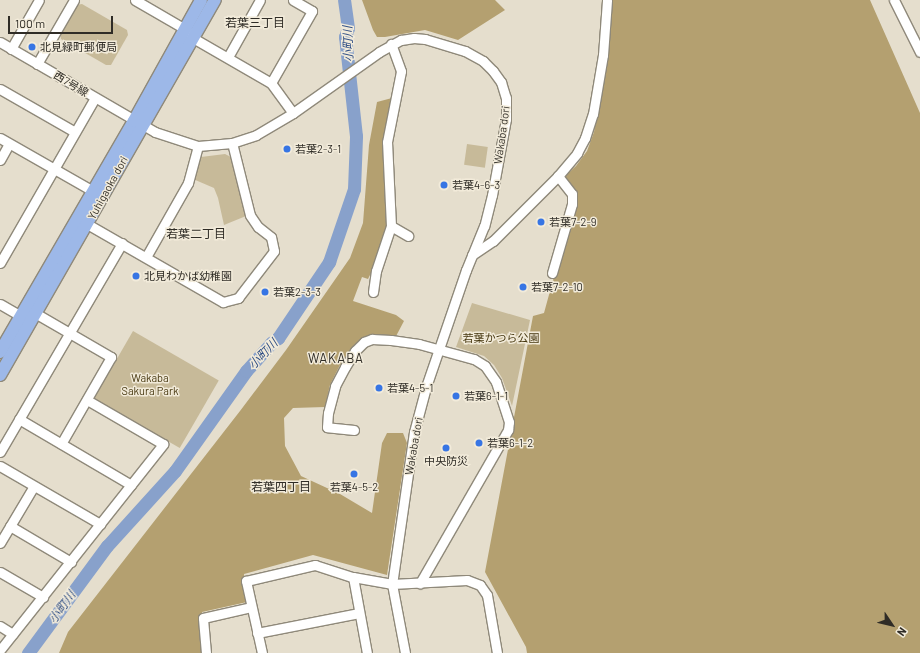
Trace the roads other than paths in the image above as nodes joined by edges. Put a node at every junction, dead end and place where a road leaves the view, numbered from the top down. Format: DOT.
graph roads {
  1 [pos="39,0"];
  2 [pos="74,0"];
  3 [pos="135,0"];
  4 [pos="201,0"];
  5 [pos="215,0"];
  6 [pos="260,0"];
  7 [pos="293,0"];
  8 [pos="607,0"];
  9 [pos="894,0"];
  10 [pos="149,4"];
  11 [pos="185,29"];
  12 [pos="193,38"];
  13 [pos="0,42"];
  14 [pos="391,44"];
  15 [pos="11,49"];
  16 [pos="920,52"];
  17 [pos="228,57"];
  18 [pos="37,64"];
  19 [pos="271,83"];
  20 [pos="0,89"];
  21 [pos="94,98"];
  22 [pos="293,113"];
  23 [pos="138,123"];
  24 [pos="75,132"];
  25 [pos="0,138"];
  26 [pos="232,143"];
  27 [pos="9,144"];
  28 [pos="198,146"];
  29 [pos="0,160"];
  30 [pos="55,168"];
  31 [pos="558,176"];
  32 [pos="98,194"];
  33 [pos="83,221"];
  34 [pos="391,226"];
  35 [pos="408,236"];
  36 [pos="122,243"];
  37 [pos="472,255"];
  38 [pos="146,257"];
  39 [pos="0,263"];
  40 [pos="552,273"];
  41 [pos="373,292"];
  42 [pos="0,304"];
  43 [pos="35,313"];
  44 [pos="21,316"];
  45 [pos="69,333"];
  46 [pos="439,348"];
  47 [pos="3,355"];
  48 [pos="0,375"];
  49 [pos="87,400"];
  50 [pos="19,419"];
  51 [pos="354,430"];
  52 [pos="61,444"];
  53 [pos="0,452"];
  54 [pos="0,466"];
  55 [pos="131,485"];
  56 [pos="34,486"];
  57 [pos="100,524"];
  58 [pos="10,526"];
  59 [pos="0,543"];
  60 [pos="71,562"];
  61 [pos="0,572"];
  62 [pos="353,577"];
  63 [pos="420,583"];
  64 [pos="392,584"];
  65 [pos="43,597"];
  66 [pos="251,607"];
  67 [pos="359,613"];
  68 [pos="0,626"];
  69 [pos="257,633"];
  70 [pos="13,634"];
  71 [pos="0,650"];
  72 [pos="206,653"];
  73 [pos="262,653"];
  74 [pos="367,653"];
  75 [pos="405,653"];
  76 [pos="497,653"];
  1 -- 15 [label="street"];
  2 -- 18 [label="street"];
  3 -- 10 [label="street"];
  4 -- 11 [label="main road, Yuhigaoka dori"];
  5 -- 12 [label="main road, Yuhigaoka dori"];
  6 -- 17 [label="street"];
  7 -- 19 [label="street"];
  8 -- 31 [label="street"];
  9 -- 16 [label="street"];
  10 -- 11 [label="street"];
  11 -- 12 [label="street"];
  11 -- 23 [label="main road, Yuhigaoka dori"];
  12 -- 17 [label="street"];
  12 -- 23 [label="main road, Yuhigaoka dori"];
  13 -- 15 [label="street, 西7号線"];
  14 -- 22 [label="street, Wakaba dori"];
  14 -- 34 [label="street"];
  14 -- 37 [label="street, Wakaba dori"];
  15 -- 18 [label="street, 西7号線"];
  17 -- 19 [label="street"];
  18 -- 21 [label="street, 西7号線"];
  19 -- 22 [label="street"];
  20 -- 24 [label="street"];
  21 -- 23 [label="street, 西7号線"];
  21 -- 24 [label="street"];
  22 -- 26 [label="street, Wakaba dori"];
  23 -- 28 [label="street, Wakaba dori"];
  23 -- 32 [label="main road, Yuhigaoka dori"];
  24 -- 30 [label="street"];
  25 -- 27 [label="street"];
  26 -- 28 [label="street, Wakaba dori"];
  26 -- 38 [label="street"];
  27 -- 29 [label="street"];
  27 -- 30 [label="street"];
  28 -- 38 [label="street"];
  30 -- 32 [label="street"];
  30 -- 39 [label="street"];
  31 -- 37 [label="street"];
  31 -- 40 [label="street"];
  32 -- 33 [label="main road, Yuhigaoka dori"];
  33 -- 36 [label="street"];
  33 -- 43 [label="main road, Yuhigaoka dori"];
  33 -- 44 [label="main road, Yuhigaoka dori"];
  34 -- 35 [label="street"];
  34 -- 41 [label="street"];
  36 -- 38 [label="street"];
  36 -- 45 [label="street"];
  37 -- 46 [label="street, Wakaba dori"];
  42 -- 44 [label="street"];
  43 -- 44 [label="street"];
  43 -- 45 [label="street"];
  43 -- 47 [label="main road, Yuhigaoka dori"];
  44 -- 47 [label="main road, Yuhigaoka dori"];
  45 -- 49 [label="street"];
  45 -- 50 [label="street"];
  46 -- 51 [label="street"];
  46 -- 63 [label="street"];
  46 -- 64 [label="street, Wakaba dori"];
  47 -- 48 [label="main road, Yuhigaoka dori"];
  49 -- 52 [label="street"];
  49 -- 55 [label="street"];
  50 -- 52 [label="street"];
  50 -- 53 [label="street"];
  52 -- 55 [label="street"];
  54 -- 56 [label="street"];
  55 -- 57 [label="street"];
  56 -- 57 [label="street"];
  56 -- 58 [label="street"];
  57 -- 60 [label="street"];
  58 -- 59 [label="street"];
  58 -- 60 [label="street"];
  60 -- 65 [label="street"];
  61 -- 65 [label="street"];
  62 -- 64 [label="street"];
  62 -- 66 [label="street"];
  62 -- 67 [label="street"];
  63 -- 64 [label="street"];
  63 -- 76 [label="street"];
  64 -- 75 [label="street, Wakaba dori"];
  65 -- 70 [label="street"];
  66 -- 69 [label="street"];
  66 -- 72 [label="street"];
  67 -- 69 [label="street"];
  67 -- 74 [label="street"];
  68 -- 70 [label="street"];
  69 -- 73 [label="street"];
  70 -- 71 [label="street"];
}
